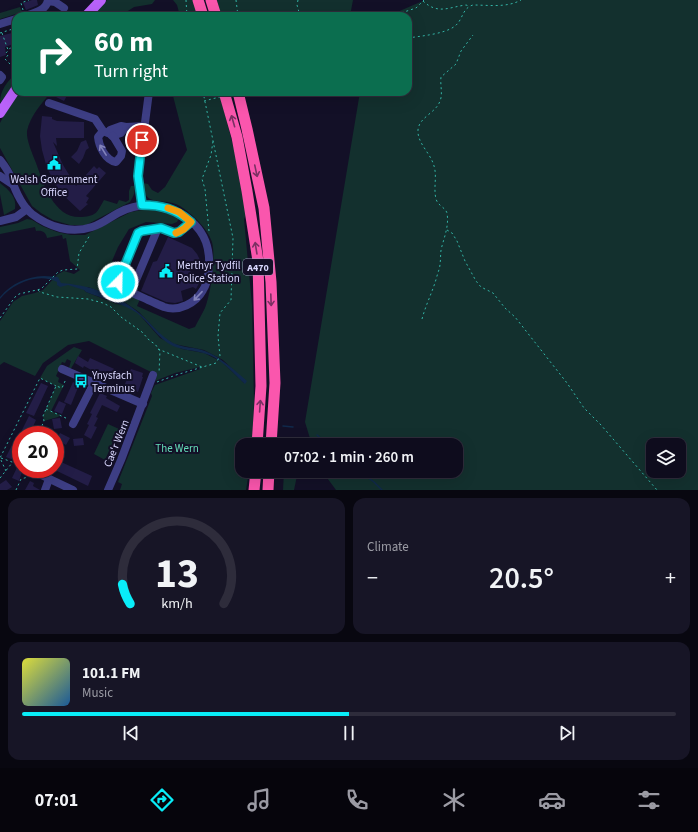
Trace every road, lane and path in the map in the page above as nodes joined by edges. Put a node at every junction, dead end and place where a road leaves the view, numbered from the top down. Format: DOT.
graph roads {
  1 [pos="20,0"];
  2 [pos="29,0"];
  3 [pos="48,0"];
  4 [pos="101,0"];
  5 [pos="186,0"];
  6 [pos="198,0"];
  7 [pos="211,0"];
  8 [pos="236,0"];
  9 [pos="298,0"];
  10 [pos="423,0"];
  11 [pos="521,0"];
  12 [pos="21,3"];
  13 [pos="469,6"];
  14 [pos="64,8"];
  15 [pos="23,12"];
  16 [pos="31,12"];
  17 [pos="90,12"];
  18 [pos="187,12"];
  19 [pos="202,12"];
  20 [pos="215,12"];
  21 [pos="238,12"];
  22 [pos="299,12"];
  23 [pos="404,12"];
  24 [pos="12,20"];
  25 [pos="0,24"];
  26 [pos="12,29"];
  27 [pos="0,33"];
  28 [pos="2,33"];
  29 [pos="473,35"];
  30 [pos="412,37"];
  31 [pos="12,46"];
  32 [pos="8,50"];
  33 [pos="10,64"];
  34 [pos="0,75"];
  35 [pos="0,80"];
  36 [pos="12,95"];
  37 [pos="148,96"];
  38 [pos="203,96"];
  39 [pos="223,96"];
  40 [pos="225,96"];
  41 [pos="239,96"];
  42 [pos="204,101"];
  43 [pos="49,104"];
  44 [pos="0,113"];
  45 [pos="144,126"];
  46 [pos="213,138"];
  47 [pos="0,160"];
  48 [pos="0,176"];
  49 [pos="12,184"];
  50 [pos="142,205"];
  51 [pos="27,209"];
  52 [pos="0,221"];
  53 [pos="191,222"];
  54 [pos="92,227"];
  55 [pos="158,228"];
  56 [pos="447,230"];
  57 [pos="209,234"];
  58 [pos="38,290"];
  59 [pos="131,292"];
  60 [pos="0,318"];
  61 [pos="422,319"];
  62 [pos="158,349"];
  63 [pos="202,367"];
  64 [pos="66,370"];
  65 [pos="157,376"];
  66 [pos="94,383"];
  67 [pos="56,386"];
  68 [pos="143,404"];
  69 [pos="46,409"];
  70 [pos="74,423"];
  71 [pos="42,426"];
  72 [pos="257,438"];
  73 [pos="271,438"];
  74 [pos="0,458"];
  75 [pos="12,462"];
  76 [pos="6,471"];
  77 [pos="0,478"];
  78 [pos="28,478"];
  79 [pos="46,478"];
  80 [pos="255,478"];
  81 [pos="269,478"];
  82 [pos="49,479"];
  83 [pos="16,490"];
  84 [pos="44,490"];
  85 [pos="73,490"];
  86 [pos="108,490"];
  87 [pos="254,490"];
  88 [pos="268,490"];
  89 [pos="657,490"];
  1 -- 12 [label="path"];
  2 -- 12 [label="path"];
  3 -- 14 [label="street"];
  3 -- 16 [label="street"];
  4 -- 17 [label="main road"];
  5 -- 18 [label="path"];
  6 -- 19 [label="highway"];
  7 -- 20 [label="highway"];
  8 -- 21 [label="path"];
  9 -- 22 [label="path"];
  10 -- 13 [label="path"];
  10 -- 23 [label="path"];
  11 -- 13 [label="path"];
  12 -- 15 [label="path"];
  13 -- 30 [label="path"];
  24 -- 25 [label="street"];
  26 -- 28 [label="path"];
  27 -- 28 [label="path"];
  28 -- 32 [label="path"];
  29 -- 56 [label="path"];
  31 -- 32 [label="path"];
  32 -- 33 [label="path"];
  34 -- 35 [label="street"];
  36 -- 44 [label="main road"];
  37 -- 45 [label="street"];
  38 -- 42 [label="path"];
  39 -- 42 [label="path, bridge"];
  72 -- 40 [label="highway, A470, one-way"];
  41 -- 73 [label="highway, A470, one-way"];
  42 -- 46 [label="path"];
  43 -- 45 [label="street"];
  45 -- 50 [label="street"];
  46 -- 57 [label="path"];
  46 -- 63 [label="path"];
  47 -- 49 [label="street"];
  48 -- 49 [label="street"];
  49 -- 51 [label="street"];
  50 -- 53 [label="street"];
  50 -- 54 [label="street"];
  51 -- 52 [label="street"];
  51 -- 54 [label="street"];
  53 -- 55 [label="street"];
  53 -- 59 [label="street, one-way"];
  54 -- 58 [label="path"];
  55 -- 59 [label="street"];
  55 -- 59 [label="street"];
  56 -- 61 [label="path"];
  56 -- 89 [label="path"];
  58 -- 60 [label="path"];
  58 -- 62 [label="path"];
  62 -- 63 [label="path"];
  62 -- 65 [label="path"];
  63 -- 65 [label="path"];
  64 -- 66 [label="street"];
  64 -- 67 [label="path"];
  65 -- 68 [label="street, Cae'r Wern"];
  66 -- 68 [label="street"];
  66 -- 70 [label="street"];
  67 -- 69 [label="path"];
  67 -- 74 [label="path"];
  68 -- 86 [label="street, Cae'r Wern"];
  69 -- 70 [label="path"];
  69 -- 71 [label="path"];
  74 -- 75 [label="path"];
  74 -- 76 [label="path"];
  75 -- 76 [label="path"];
  76 -- 77 [label="path"];
  78 -- 83 [label="path"];
  79 -- 82 [label="street"];
  80 -- 87 [label="highway"];
  81 -- 88 [label="highway"];
  82 -- 84 [label="street"];
  82 -- 85 [label="street"];
}
